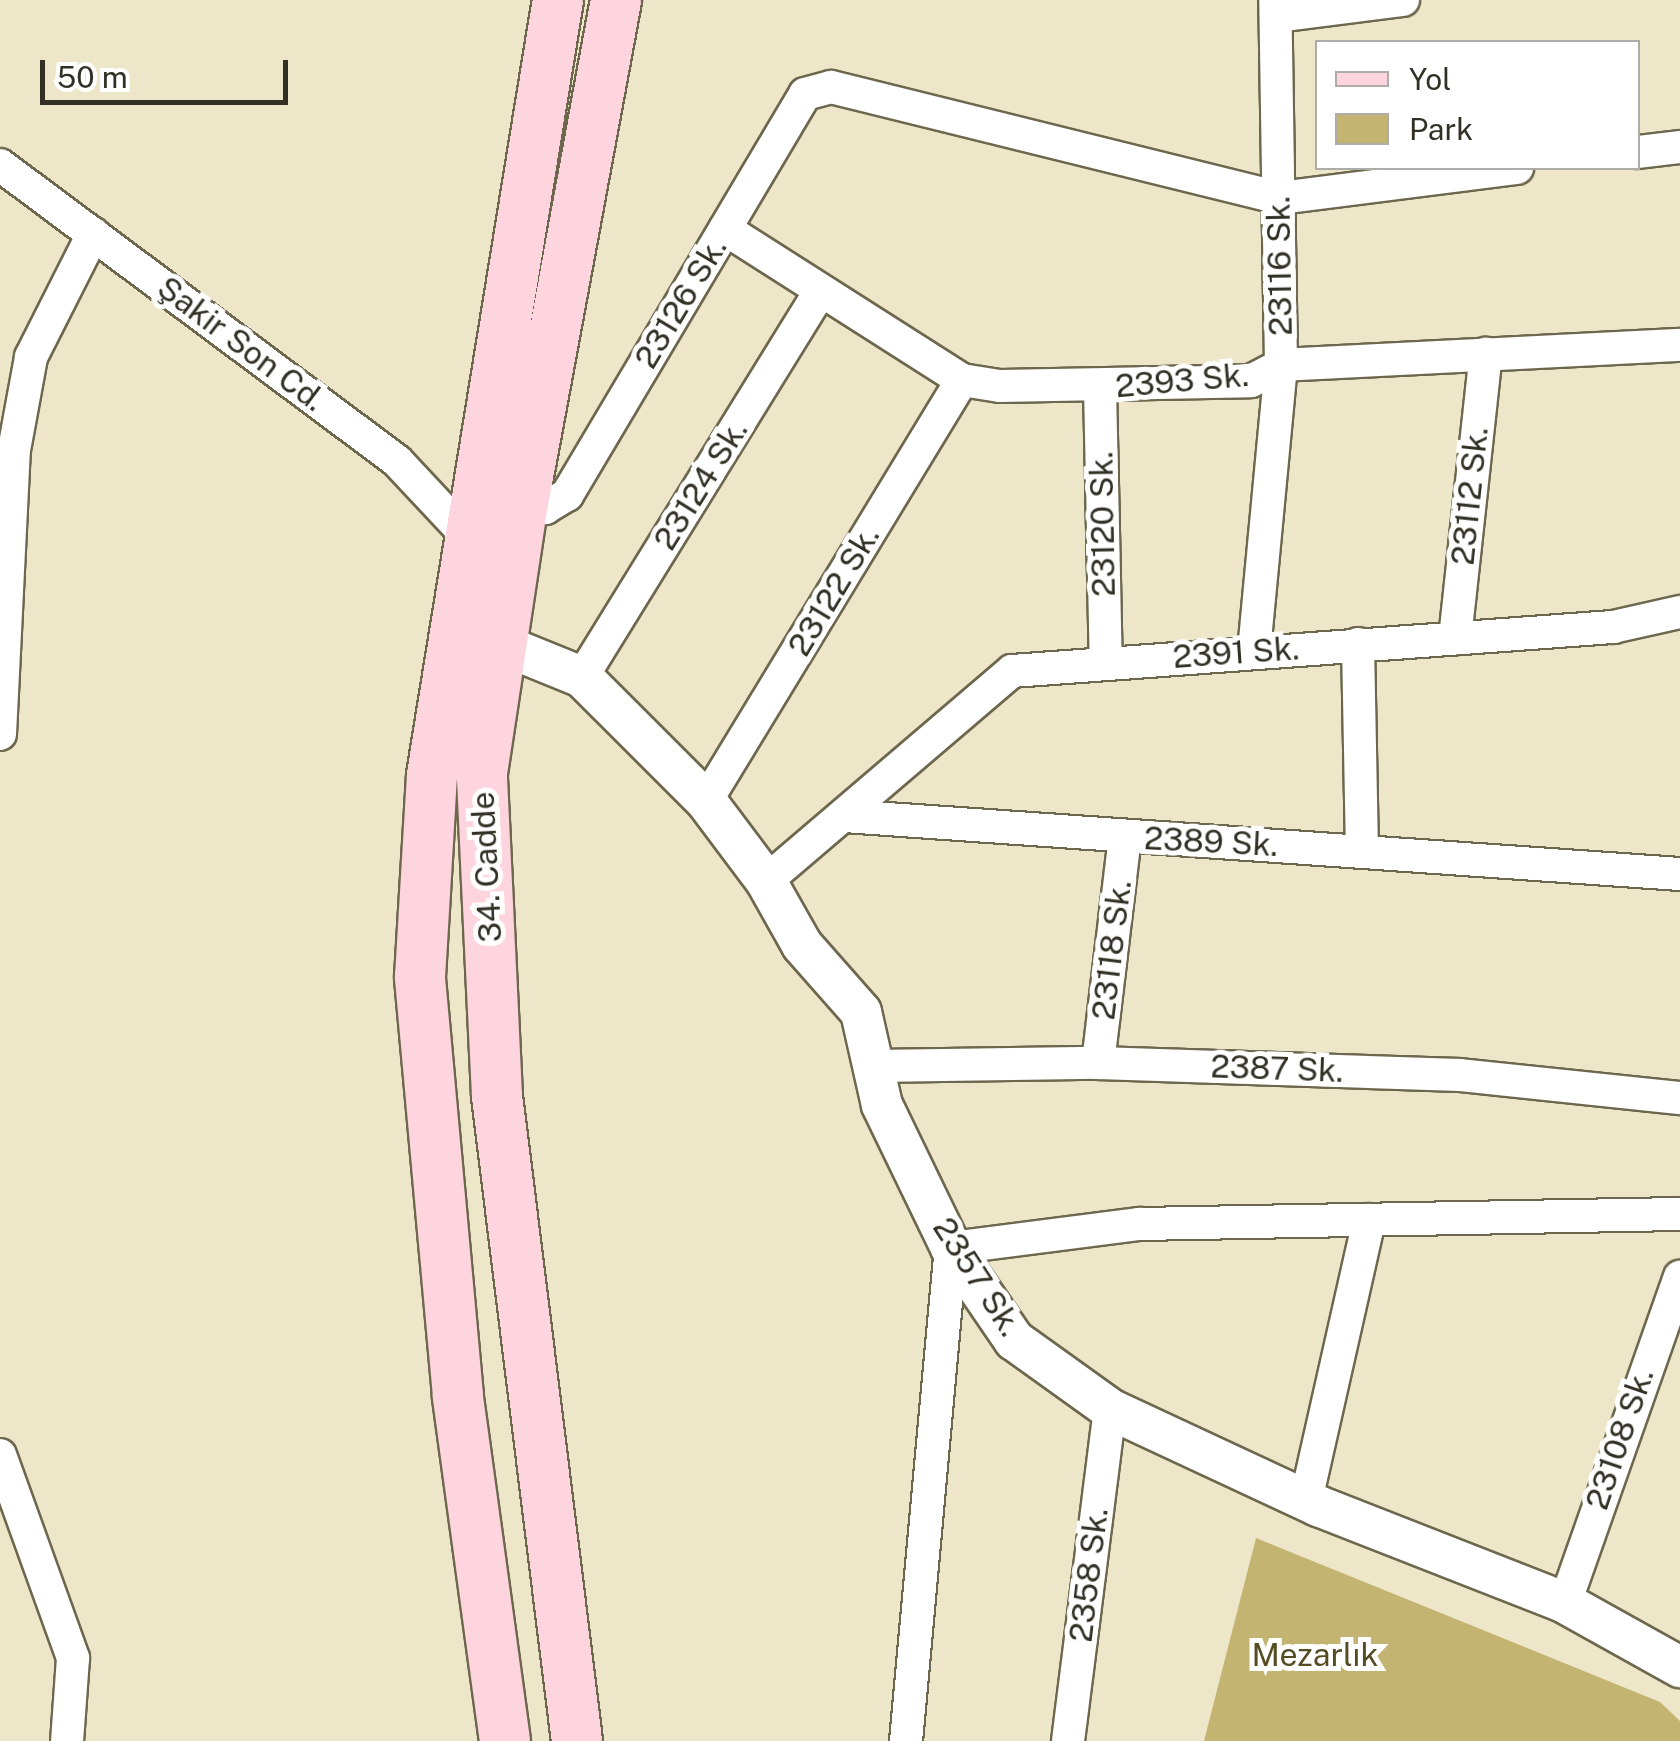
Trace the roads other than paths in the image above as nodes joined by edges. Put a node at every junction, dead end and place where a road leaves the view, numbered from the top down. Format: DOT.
graph roads {
  1 [pos="558,0"];
  2 [pos="616,0"];
  3 [pos="1403,0"];
  4 [pos="1276,8"];
  5 [pos="1680,146"];
  6 [pos="1640,152"];
  7 [pos="0,165"];
  8 [pos="1501,170"];
  9 [pos="1279,198"];
  10 [pos="725,229"];
  11 [pos="94,234"];
  12 [pos="820,292"];
  13 [pos="1680,345"];
  14 [pos="1486,354"];
  15 [pos="1281,365"];
  16 [pos="962,380"];
  17 [pos="1100,387"];
  18 [pos="524,504"];
  19 [pos="468,537"];
  20 [pos="1680,612"];
  21 [pos="1455,638"];
  22 [pos="1358,644"];
  23 [pos="503,645"];
  24 [pos="1254,652"];
  25 [pos="1106,662"];
  26 [pos="582,677"];
  27 [pos="0,734"];
  28 [pos="706,801"];
  29 [pos="844,816"];
  30 [pos="1125,838"];
  31 [pos="1362,850"];
  32 [pos="1680,874"];
  33 [pos="766,881"];
  34 [pos="1098,1063"];
  35 [pos="874,1066"];
  36 [pos="1680,1098"];
  37 [pos="1680,1214"];
  38 [pos="1370,1220"];
  39 [pos="951,1248"];
  40 [pos="1680,1277"];
  41 [pos="1671,1321"];
  42 [pos="1110,1409"];
  43 [pos="0,1456"];
  44 [pos="1306,1500"];
  45 [pos="1565,1603"];
  46 [pos="1680,1666"];
  47 [pos="67,1741"];
  48 [pos="505,1741"];
  49 [pos="578,1741"];
  50 [pos="906,1741"];
  51 [pos="1068,1741"];
  1 -- 19 [label="main road, 34. Cadde"];
  2 -- 18 [label="main road, 34. Cadde"];
  3 -- 4 [label="street"];
  4 -- 9 [label="street, 23116 Sk."];
  5 -- 6 [label="street"];
  7 -- 11 [label="street, Şakir Son Cd."];
  8 -- 9 [label="street"];
  9 -- 10 [label="street, 23126 Sk."];
  9 -- 15 [label="street, 23116 Sk."];
  10 -- 12 [label="street, 2393 Sk."];
  10 -- 18 [label="street, 23126 Sk."];
  11 -- 19 [label="street, Şakir Son Cd."];
  11 -- 27 [label="street"];
  12 -- 16 [label="street, 2393 Sk."];
  12 -- 26 [label="street, 23124 Sk."];
  13 -- 14 [label="street, 2393 Sk."];
  14 -- 15 [label="street, 2393 Sk."];
  14 -- 21 [label="street, 23112 Sk."];
  15 -- 17 [label="street, 2393 Sk."];
  15 -- 24 [label="street, 23116 Sk."];
  16 -- 17 [label="street, 2393 Sk."];
  16 -- 28 [label="street, 23122 Sk."];
  17 -- 25 [label="street, 23120 Sk."];
  18 -- 23 [label="main road, 34. Cadde"];
  19 -- 48 [label="main road, 34. Cadde"];
  20 -- 21 [label="street, 2391 Sk."];
  21 -- 22 [label="street, 2391 Sk."];
  22 -- 24 [label="street, 2391 Sk."];
  22 -- 31 [label="street"];
  23 -- 26 [label="street, 2357 Sk."];
  23 -- 49 [label="main road, 34. Cadde"];
  24 -- 25 [label="street, 2391 Sk."];
  25 -- 29 [label="street, 2391 Sk."];
  26 -- 28 [label="street, 2357 Sk."];
  28 -- 33 [label="street, 2357 Sk."];
  29 -- 30 [label="street, 2389 Sk."];
  29 -- 33 [label="street"];
  30 -- 31 [label="street, 2389 Sk."];
  30 -- 34 [label="street, 23118 Sk."];
  31 -- 32 [label="street, 2389 Sk."];
  33 -- 35 [label="street, 2357 Sk."];
  34 -- 35 [label="street, 2387 Sk."];
  34 -- 36 [label="street, 2387 Sk."];
  35 -- 39 [label="street, 2357 Sk."];
  37 -- 38 [label="street"];
  38 -- 39 [label="street"];
  38 -- 44 [label="street"];
  39 -- 42 [label="street, 2357 Sk."];
  39 -- 50 [label="street"];
  40 -- 41 [label="street, 23108 Sk."];
  41 -- 45 [label="street, 23108 Sk."];
  42 -- 44 [label="street, 2357 Sk."];
  42 -- 51 [label="street, 2358 Sk."];
  43 -- 47 [label="street"];
  44 -- 45 [label="street, 2357 Sk."];
  45 -- 46 [label="street, 2357 Sk."];
}
